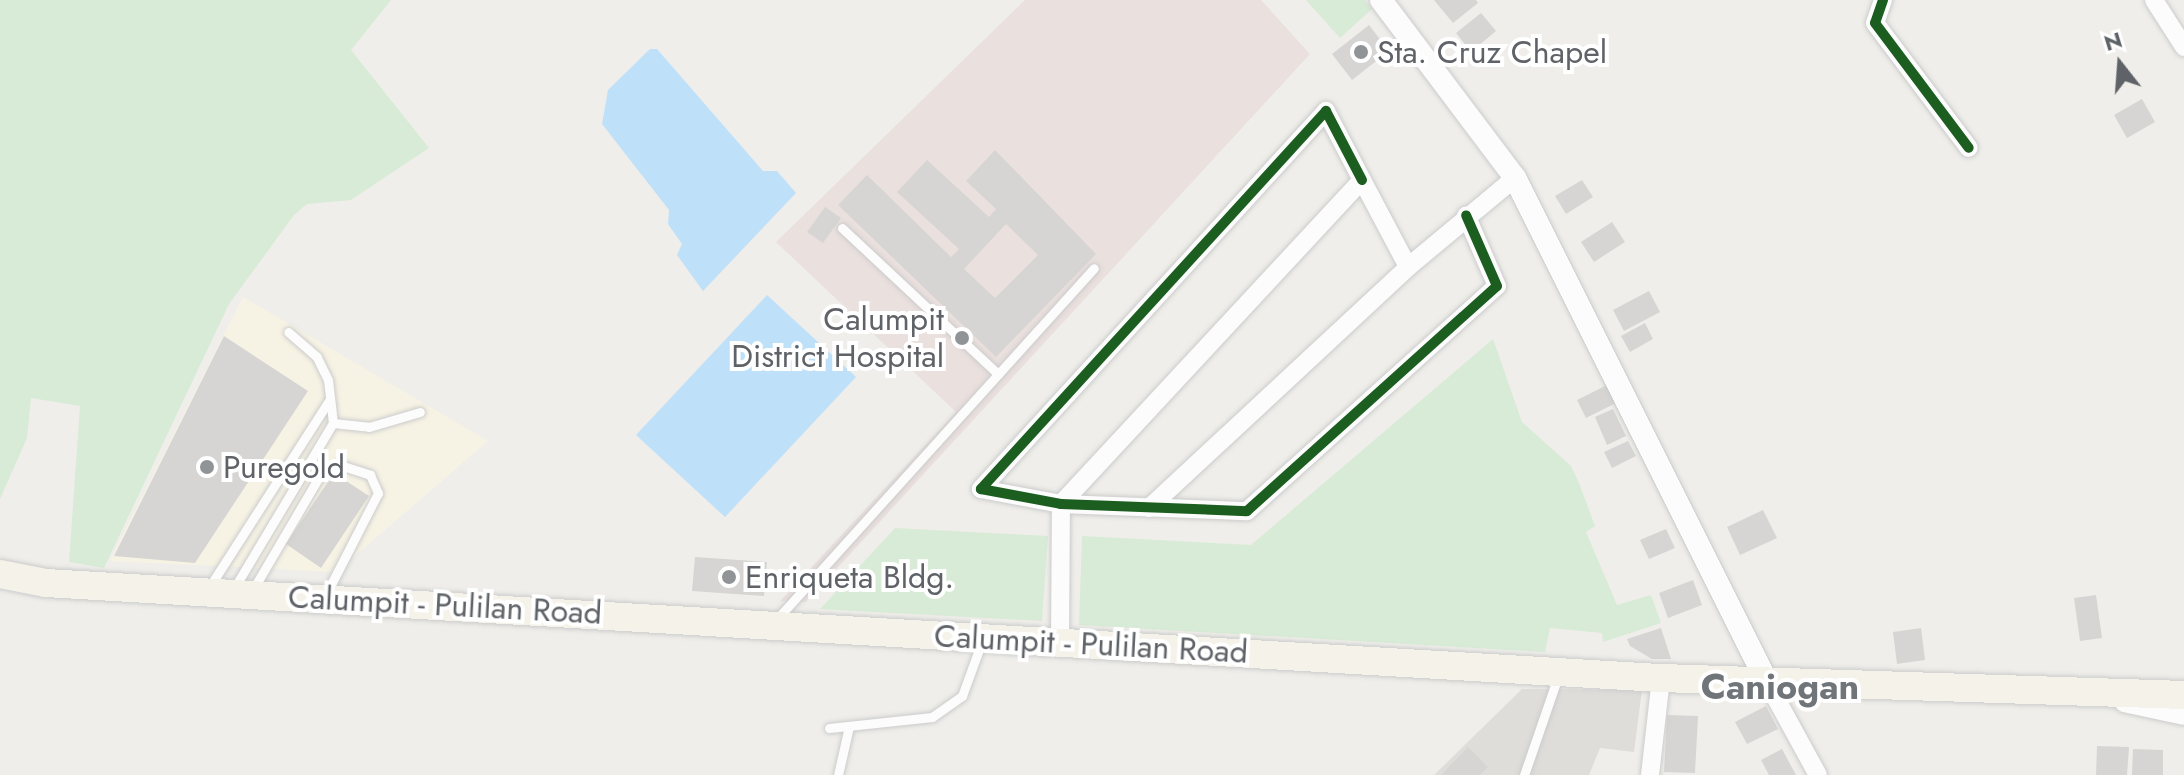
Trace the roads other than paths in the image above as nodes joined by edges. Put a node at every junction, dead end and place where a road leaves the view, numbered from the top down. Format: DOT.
graph roads {
  1 [pos="1381,0"];
  2 [pos="1883,0"];
  3 [pos="2154,0"];
  4 [pos="2184,47"];
  5 [pos="1969,148"];
  6 [pos="1515,178"];
  7 [pos="1362,180"];
  8 [pos="1466,215"];
  9 [pos="842,228"];
  10 [pos="1408,267"];
  11 [pos="1094,268"];
  12 [pos="288,332"];
  13 [pos="998,374"];
  14 [pos="330,398"];
  15 [pos="420,412"];
  16 [pos="333,423"];
  17 [pos="1061,504"];
  18 [pos="1149,508"];
  19 [pos="0,574"];
  20 [pos="229,593"];
  21 [pos="324,598"];
  22 [pos="771,625"];
  23 [pos="983,638"];
  24 [pos="1060,643"];
  25 [pos="1559,672"];
  26 [pos="1661,678"];
  27 [pos="1767,682"];
  28 [pos="2184,695"];
  29 [pos="2095,696"];
  30 [pos="2184,716"];
  31 [pos="849,726"];
  32 [pos="829,728"];
  33 [pos="838,775"];
  34 [pos="1524,775"];
  35 [pos="1650,775"];
  36 [pos="1818,775"];
  1 -- 6 [label="street"];
  2 -- 5 [label="street"];
  3 -- 4 [label="street"];
  6 -- 8 [label="street"];
  6 -- 27 [label="street"];
  7 -- 10 [label="street"];
  7 -- 17 [label="street"];
  7 -- 17 [label="street"];
  8 -- 10 [label="street"];
  8 -- 18 [label="street"];
  9 -- 13 [label="lane"];
  10 -- 18 [label="street"];
  11 -- 13 [label="lane"];
  12 -- 14 [label="lane"];
  13 -- 22 [label="lane"];
  14 -- 16 [label="lane"];
  14 -- 20 [label="lane"];
  15 -- 16 [label="lane"];
  16 -- 20 [label="lane"];
  17 -- 18 [label="street"];
  17 -- 24 [label="street"];
  19 -- 20 [label="main road, Calumpit - Pulilan Road"];
  20 -- 21 [label="main road, Calumpit - Pulilan Road"];
  20 -- 21 [label="lane"];
  21 -- 22 [label="main road, Calumpit - Pulilan Road"];
  22 -- 23 [label="main road, Calumpit - Pulilan Road"];
  23 -- 24 [label="main road, Calumpit - Pulilan Road"];
  23 -- 31 [label="lane"];
  24 -- 25 [label="main road, Calumpit - Pulilan Road"];
  25 -- 26 [label="main road, Calumpit - Pulilan Road"];
  25 -- 34 [label="lane"];
  26 -- 27 [label="main road, Calumpit - Pulilan Road"];
  26 -- 35 [label="street"];
  27 -- 29 [label="main road, Calumpit - Pulilan Road"];
  27 -- 36 [label="street"];
  28 -- 29 [label="main road, Calumpit - Pulilan Road"];
  29 -- 30 [label="street"];
  31 -- 32 [label="lane"];
  31 -- 33 [label="lane"];
}
